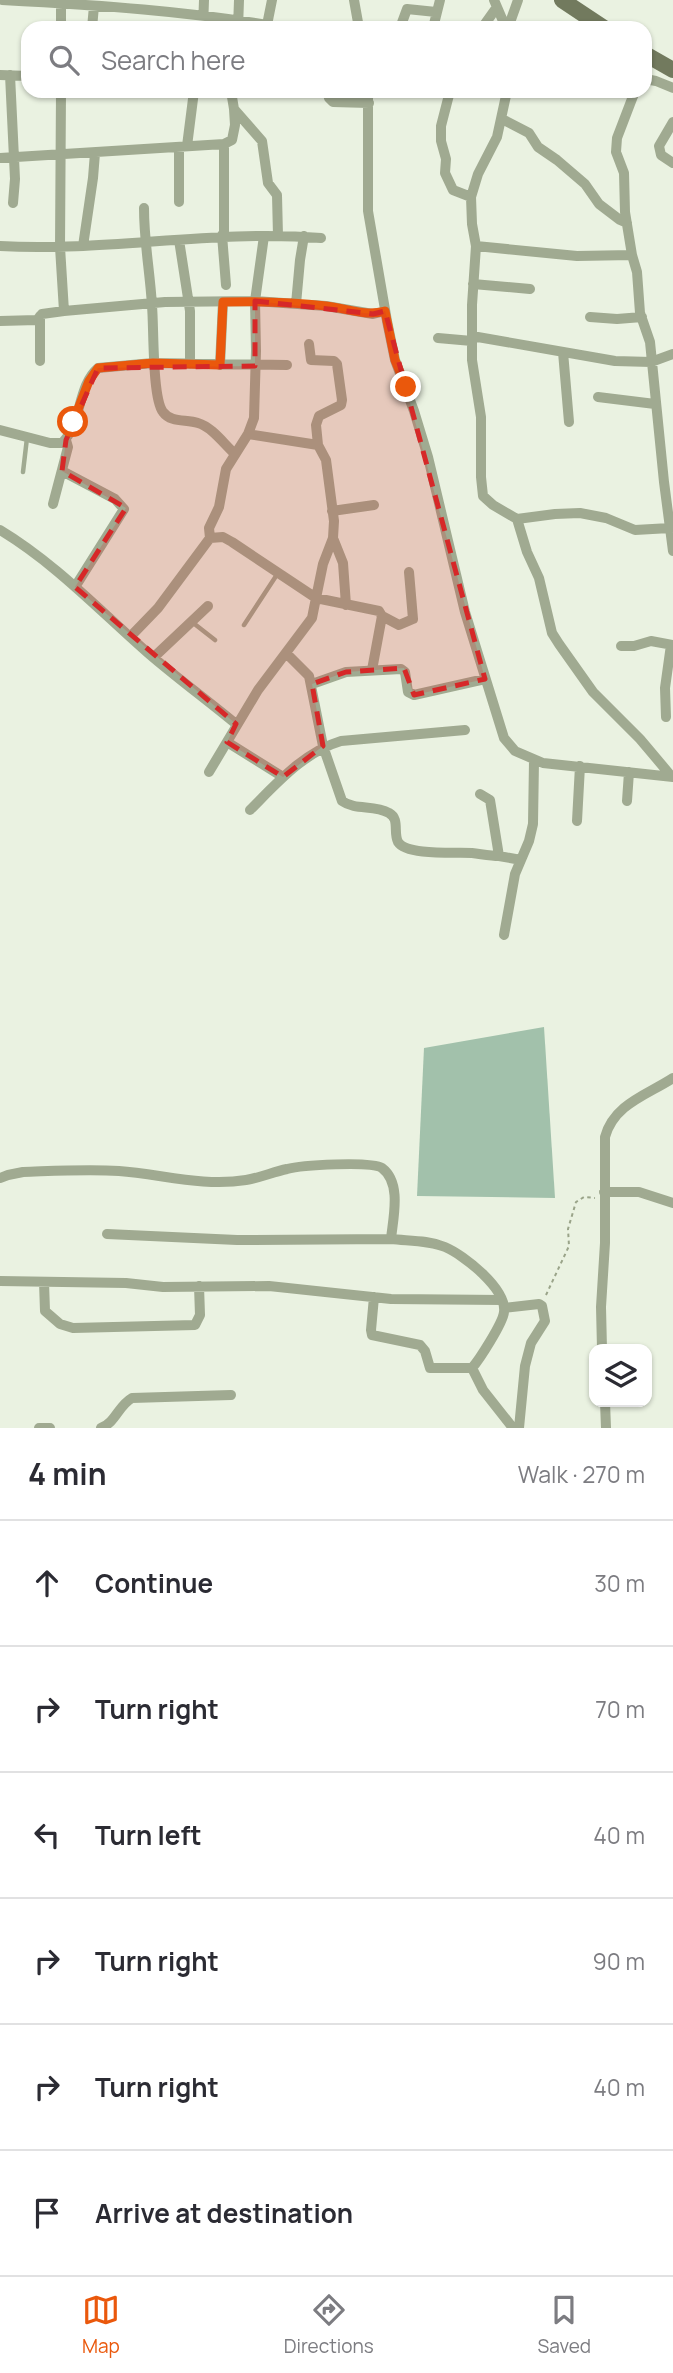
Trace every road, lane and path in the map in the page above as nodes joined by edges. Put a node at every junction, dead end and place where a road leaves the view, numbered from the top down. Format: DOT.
graph roads {
  1 [pos="2,0"];
  2 [pos="204,0"];
  3 [pos="239,0"];
  4 [pos="272,0"];
  5 [pos="354,0"];
  6 [pos="440,0"];
  7 [pos="518,0"];
  8 [pos="562,0"];
  9 [pos="31,1"];
  10 [pos="61,2"];
  11 [pos="495,4"];
  12 [pos="94,6"];
  13 [pos="436,12"];
  14 [pos="203,16"];
  15 [pos="61,21"];
  16 [pos="93,21"];
  17 [pos="203,21"];
  18 [pos="225,21"];
  19 [pos="238,21"];
  20 [pos="268,21"];
  21 [pos="358,21"];
  22 [pos="403,21"];
  23 [pos="434,21"];
  24 [pos="486,21"];
  25 [pos="504,21"];
  26 [pos="510,21"];
  27 [pos="594,21"];
  28 [pos="652,58"];
  29 [pos="673,70"];
  30 [pos="5,75"];
  31 [pos="652,81"];
  32 [pos="673,88"];
  33 [pos="61,98"];
  34 [pos="193,98"];
  35 [pos="232,98"];
  36 [pos="329,98"];
  37 [pos="369,98"];
  38 [pos="448,98"];
  39 [pos="506,98"];
  40 [pos="633,98"];
  41 [pos="369,103"];
  42 [pos="234,109"];
  43 [pos="502,119"];
  44 [pos="673,122"];
  45 [pos="224,144"];
  46 [pos="183,147"];
  47 [pos="61,153"];
  48 [pos="95,153"];
  49 [pos="14,157"];
  50 [pos="0,158"];
  51 [pos="673,163"];
  52 [pos="471,197"];
  53 [pos="178,202"];
  54 [pos="13,203"];
  55 [pos="144,208"];
  56 [pos="627,223"];
  57 [pos="223,235"];
  58 [pos="264,236"];
  59 [pos="278,236"];
  60 [pos="304,236"];
  61 [pos="321,238"];
  62 [pos="179,240"];
  63 [pos="144,244"];
  64 [pos="0,246"];
  65 [pos="83,246"];
  66 [pos="476,246"];
  67 [pos="60,247"];
  68 [pos="632,255"];
  69 [pos="473,284"];
  70 [pos="226,285"];
  71 [pos="530,289"];
  72 [pos="255,301"];
  73 [pos="188,302"];
  74 [pos="223,302"];
  75 [pos="152,303"];
  76 [pos="296,304"];
  77 [pos="64,311"];
  78 [pos="385,311"];
  79 [pos="40,316"];
  80 [pos="590,317"];
  81 [pos="642,317"];
  82 [pos="0,321"];
  83 [pos="439,338"];
  84 [pos="472,338"];
  85 [pos="309,344"];
  86 [pos="563,352"];
  87 [pos="673,354"];
  88 [pos="40,361"];
  89 [pos="651,362"];
  90 [pos="153,363"];
  91 [pos="190,364"];
  92 [pos="220,365"];
  93 [pos="287,365"];
  94 [pos="255,366"];
  95 [pos="598,397"];
  96 [pos="656,404"];
  97 [pos="569,422"];
  98 [pos="0,430"];
  99 [pos="248,434"];
  100 [pos="27,436"];
  101 [pos="66,440"];
  102 [pos="318,445"];
  103 [pos="235,454"];
  104 [pos="62,471"];
  105 [pos="23,472"];
  106 [pos="53,504"];
  107 [pos="374,505"];
  108 [pos="332,511"];
  109 [pos="517,519"];
  110 [pos="670,528"];
  111 [pos="0,530"];
  112 [pos="210,538"];
  113 [pos="333,538"];
  114 [pos="673,551"];
  115 [pos="278,572"];
  116 [pos="409,572"];
  117 [pos="75,587"];
  118 [pos="316,598"];
  119 [pos="346,605"];
  120 [pos="208,606"];
  121 [pos="382,616"];
  122 [pos="192,621"];
  123 [pos="244,625"];
  124 [pos="130,637"];
  125 [pos="215,640"];
  126 [pos="672,645"];
  127 [pos="621,646"];
  128 [pos="287,654"];
  129 [pos="154,657"];
  130 [pos="372,670"];
  131 [pos="485,679"];
  132 [pos="312,684"];
  133 [pos="666,717"];
  134 [pos="236,724"];
  135 [pos="465,730"];
  136 [pos="227,742"];
  137 [pos="323,746"];
  138 [pos="534,761"];
  139 [pos="580,766"];
  140 [pos="209,772"];
  141 [pos="629,772"];
  142 [pos="283,777"];
  143 [pos="673,777"];
  144 [pos="480,794"];
  145 [pos="626,801"];
  146 [pos="250,810"];
  147 [pos="577,821"];
  148 [pos="499,856"];
  149 [pos="521,860"];
  150 [pos="504,935"];
  151 [pos="673,1078"];
  152 [pos="0,1178"];
  153 [pos="604,1195"];
  154 [pos="673,1203"];
  155 [pos="107,1234"];
  156 [pos="391,1239"];
  157 [pos="0,1281"];
  158 [pos="44,1282"];
  159 [pos="200,1286"];
  160 [pos="374,1297"];
  161 [pos="503,1304"];
  162 [pos="542,1306"];
  163 [pos="602,1344"];
  164 [pos="472,1368"];
  165 [pos="231,1395"];
  166 [pos="605,1407"];
  167 [pos="39,1428"];
  168 [pos="50,1428"];
  169 [pos="101,1428"];
  170 [pos="513,1428"];
  171 [pos="519,1428"];
  172 [pos="606,1428"];
  1 -- 9 [label="street"];
  2 -- 14 [label="street"];
  3 -- 19 [label="street"];
  4 -- 20 [label="street"];
  5 -- 21 [label="street"];
  6 -- 13 [label="street"];
  7 -- 26 [label="street"];
  8 -- 27 [label="main road"];
  9 -- 10 [label="street"];
  10 -- 12 [label="street"];
  10 -- 15 [label="street"];
  11 -- 24 [label="street"];
  11 -- 25 [label="street"];
  12 -- 14 [label="street"];
  12 -- 16 [label="street"];
  13 -- 22 [label="street"];
  13 -- 23 [label="street"];
  14 -- 17 [label="street"];
  14 -- 18 [label="street"];
  28 -- 29 [label="main road"];
  30 -- 49 [label="street"];
  31 -- 32 [label="street"];
  33 -- 47 [label="street"];
  34 -- 46 [label="street"];
  35 -- 42 [label="street"];
  36 -- 41 [label="street"];
  37 -- 41 [label="street"];
  38 -- 52 [label="street"];
  39 -- 43 [label="street"];
  40 -- 56 [label="street"];
  41 -- 78 [label="street"];
  42 -- 45 [label="street"];
  42 -- 59 [label="street"];
  43 -- 52 [label="street"];
  43 -- 56 [label="street"];
  44 -- 51 [label="street"];
  45 -- 46 [label="street"];
  45 -- 57 [label="street"];
  46 -- 48 [label="street"];
  46 -- 53 [label="street"];
  47 -- 48 [label="street"];
  47 -- 49 [label="street"];
  47 -- 67 [label="street"];
  48 -- 65 [label="street"];
  49 -- 50 [label="street"];
  49 -- 54 [label="street"];
  52 -- 66 [label="street"];
  55 -- 63 [label="street"];
  56 -- 68 [label="street"];
  57 -- 58 [label="street"];
  57 -- 62 [label="street"];
  57 -- 70 [label="street"];
  58 -- 59 [label="street"];
  58 -- 72 [label="street"];
  59 -- 60 [label="street"];
  60 -- 61 [label="street"];
  60 -- 76 [label="street"];
  62 -- 63 [label="street"];
  62 -- 73 [label="street"];
  63 -- 65 [label="street"];
  63 -- 75 [label="street"];
  64 -- 67 [label="street"];
  65 -- 67 [label="street"];
  66 -- 68 [label="street"];
  66 -- 69 [label="street"];
  67 -- 77 [label="street"];
  68 -- 81 [label="street"];
  69 -- 71 [label="street"];
  69 -- 84 [label="street"];
  72 -- 74 [label="street"];
  72 -- 76 [label="street"];
  72 -- 94 [label="street"];
  73 -- 74 [label="street"];
  73 -- 75 [label="street"];
  73 -- 91 [label="street"];
  74 -- 92 [label="street"];
  75 -- 77 [label="street"];
  75 -- 90 [label="street"];
  76 -- 78 [label="street"];
  77 -- 79 [label="street"];
  78 -- 131 [label="street"];
  79 -- 82 [label="street"];
  79 -- 88 [label="street"];
  80 -- 81 [label="street"];
  81 -- 89 [label="street"];
  83 -- 84 [label="street"];
  84 -- 86 [label="street"];
  84 -- 109 [label="street"];
  85 -- 102 [label="street"];
  86 -- 89 [label="street"];
  86 -- 97 [label="street"];
  87 -- 89 [label="street"];
  89 -- 96 [label="street"];
  90 -- 91 [label="street"];
  90 -- 101 [label="street"];
  90 -- 103 [label="street"];
  91 -- 92 [label="street"];
  92 -- 94 [label="street"];
  93 -- 94 [label="street"];
  94 -- 99 [label="street"];
  95 -- 96 [label="street"];
  96 -- 110 [label="street"];
  98 -- 100 [label="street"];
  99 -- 102 [label="street"];
  99 -- 103 [label="street"];
  100 -- 101 [label="street"];
  100 -- 105 [label="lane"];
  101 -- 104 [label="street"];
  102 -- 108 [label="street"];
  103 -- 112 [label="street"];
  104 -- 106 [label="street"];
  104 -- 117 [label="street"];
  107 -- 108 [label="street"];
  108 -- 113 [label="street"];
  109 -- 110 [label="street"];
  109 -- 143 [label="street"];
  110 -- 114 [label="street"];
  111 -- 117 [label="street"];
  112 -- 115 [label="street"];
  112 -- 124 [label="street"];
  113 -- 118 [label="street"];
  113 -- 119 [label="street"];
  115 -- 118 [label="street"];
  115 -- 123 [label="lane"];
  116 -- 121 [label="street"];
  117 -- 124 [label="street"];
  118 -- 119 [label="street"];
  118 -- 128 [label="street"];
  119 -- 121 [label="street"];
  120 -- 122 [label="street"];
  121 -- 130 [label="street"];
  122 -- 125 [label="lane"];
  122 -- 129 [label="street"];
  124 -- 129 [label="street"];
  126 -- 127 [label="street"];
  126 -- 133 [label="street"];
  128 -- 132 [label="street"];
  128 -- 134 [label="street"];
  129 -- 134 [label="street"];
  130 -- 131 [label="street"];
  130 -- 132 [label="street"];
  131 -- 138 [label="street"];
  132 -- 137 [label="street"];
  134 -- 136 [label="street"];
  135 -- 137 [label="street"];
  136 -- 140 [label="street"];
  136 -- 142 [label="street"];
  137 -- 142 [label="street"];
  137 -- 148 [label="street"];
  138 -- 139 [label="street"];
  138 -- 149 [label="street"];
  139 -- 141 [label="street"];
  139 -- 147 [label="street"];
  141 -- 143 [label="street"];
  141 -- 145 [label="street"];
  142 -- 146 [label="street"];
  144 -- 148 [label="street"];
  148 -- 149 [label="street"];
  149 -- 150 [label="street"];
  151 -- 153 [label="street"];
  152 -- 156 [label="street"];
  153 -- 154 [label="street"];
  153 -- 162 [label="path"];
  153 -- 163 [label="street"];
  155 -- 156 [label="street"];
  156 -- 161 [label="street"];
  157 -- 158 [label="street"];
  158 -- 159 [label="street"];
  158 -- 159 [label="street"];
  159 -- 160 [label="street"];
  160 -- 161 [label="street"];
  160 -- 164 [label="street"];
  161 -- 162 [label="street"];
  161 -- 164 [label="street"];
  162 -- 171 [label="street"];
  164 -- 170 [label="street"];
  165 -- 169 [label="street"];
  166 -- 172 [label="street"];
  167 -- 168 [label="street"];
}
